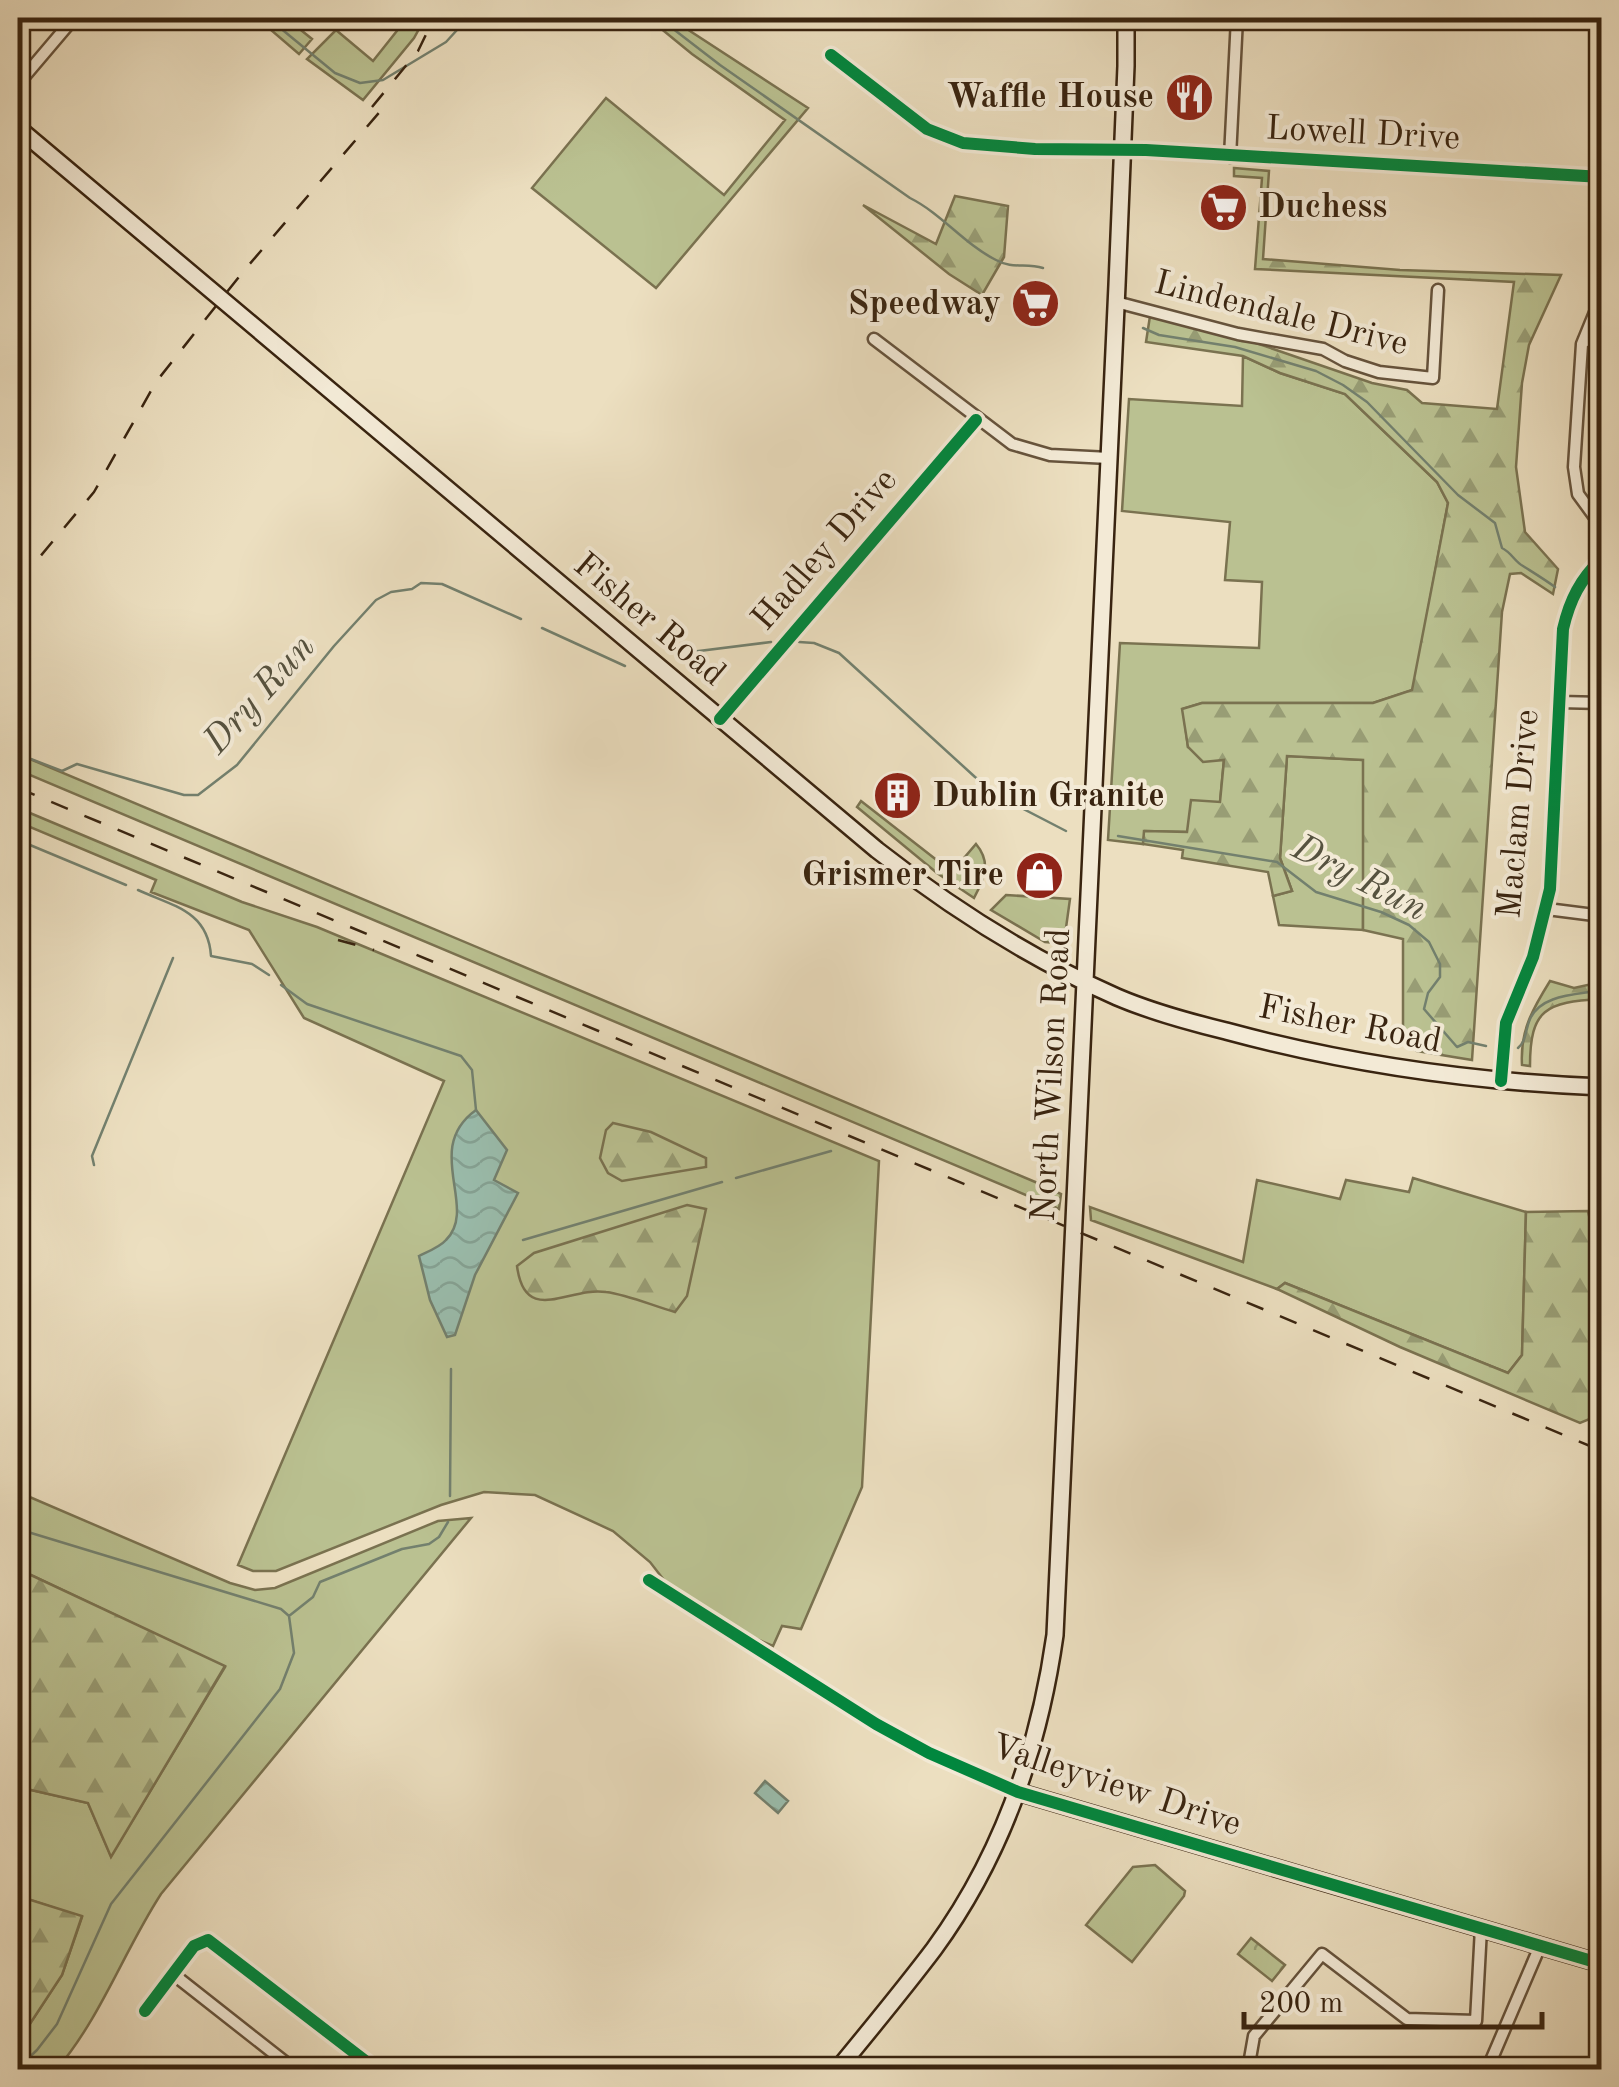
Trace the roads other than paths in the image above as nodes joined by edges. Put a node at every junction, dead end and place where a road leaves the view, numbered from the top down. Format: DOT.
graph roads {
  1 [pos="74,18"];
  2 [pos="1237,18"];
  3 [pos="1127,20"];
  4 [pos="831,55"];
  5 [pos="18,84"];
  6 [pos="18,128"];
  7 [pos="1122,150"];
  8 [pos="1230,156"];
  9 [pos="1602,177"];
  10 [pos="1602,267"];
  11 [pos="1438,290"];
  12 [pos="1116,302"];
  13 [pos="1584,339"];
  14 [pos="874,340"];
  15 [pos="1602,346"];
  16 [pos="976,420"];
  17 [pos="1109,458"];
  18 [pos="1602,528"];
  19 [pos="1602,558"];
  20 [pos="1560,702"];
  21 [pos="1602,703"];
  22 [pos="720,719"];
  23 [pos="1548,909"];
  24 [pos="1602,916"];
  25 [pos="1087,982"];
  26 [pos="1501,1080"];
  27 [pos="1602,1086"];
  28 [pos="649,1580"];
  29 [pos="1018,1792"];
  30 [pos="1481,1928"];
  31 [pos="1540,1946"];
  32 [pos="1602,1964"];
  33 [pos="173,1974"];
  34 [pos="145,2011"];
  35 [pos="295,2070"];
  36 [pos="378,2070"];
  37 [pos="837,2070"];
  38 [pos="1248,2070"];
  39 [pos="1487,2070"];
  1 -- 5 [label="street"];
  2 -- 8 [label="street"];
  3 -- 7 [label="main road, North Wilson Road"];
  4 -- 7 [label="street, Lowell Drive"];
  6 -- 22 [label="main road, Fisher Road"];
  7 -- 8 [label="street, Lowell Drive"];
  7 -- 12 [label="main road, North Wilson Road"];
  8 -- 9 [label="street, Lowell Drive"];
  10 -- 13 [label="street"];
  11 -- 12 [label="street, Lindendale Drive"];
  12 -- 17 [label="main road, North Wilson Road"];
  13 -- 15 [label="street"];
  13 -- 18 [label="street"];
  14 -- 16 [label="street"];
  16 -- 17 [label="street"];
  16 -- 22 [label="street, Hadley Drive"];
  17 -- 25 [label="main road, North Wilson Road"];
  19 -- 20 [label="street, Maclam Drive"];
  20 -- 21 [label="street"];
  20 -- 23 [label="street, Maclam Drive"];
  22 -- 25 [label="main road, Fisher Road"];
  23 -- 24 [label="street"];
  23 -- 26 [label="street, Maclam Drive"];
  25 -- 26 [label="main road, Fisher Road"];
  25 -- 29 [label="main road, North Wilson Road"];
  26 -- 27 [label="main road, Fisher Road"];
  28 -- 29 [label="street, Valleyview Drive"];
  29 -- 30 [label="main road, Valleyview Drive"];
  29 -- 37 [label="main road, North Wilson Road"];
  30 -- 31 [label="main road, Valleyview Drive"];
  30 -- 38 [label="street"];
  31 -- 32 [label="main road, Valleyview Drive"];
  31 -- 39 [label="street"];
  33 -- 34 [label="street"];
  33 -- 35 [label="street"];
  33 -- 36 [label="street"];
}
